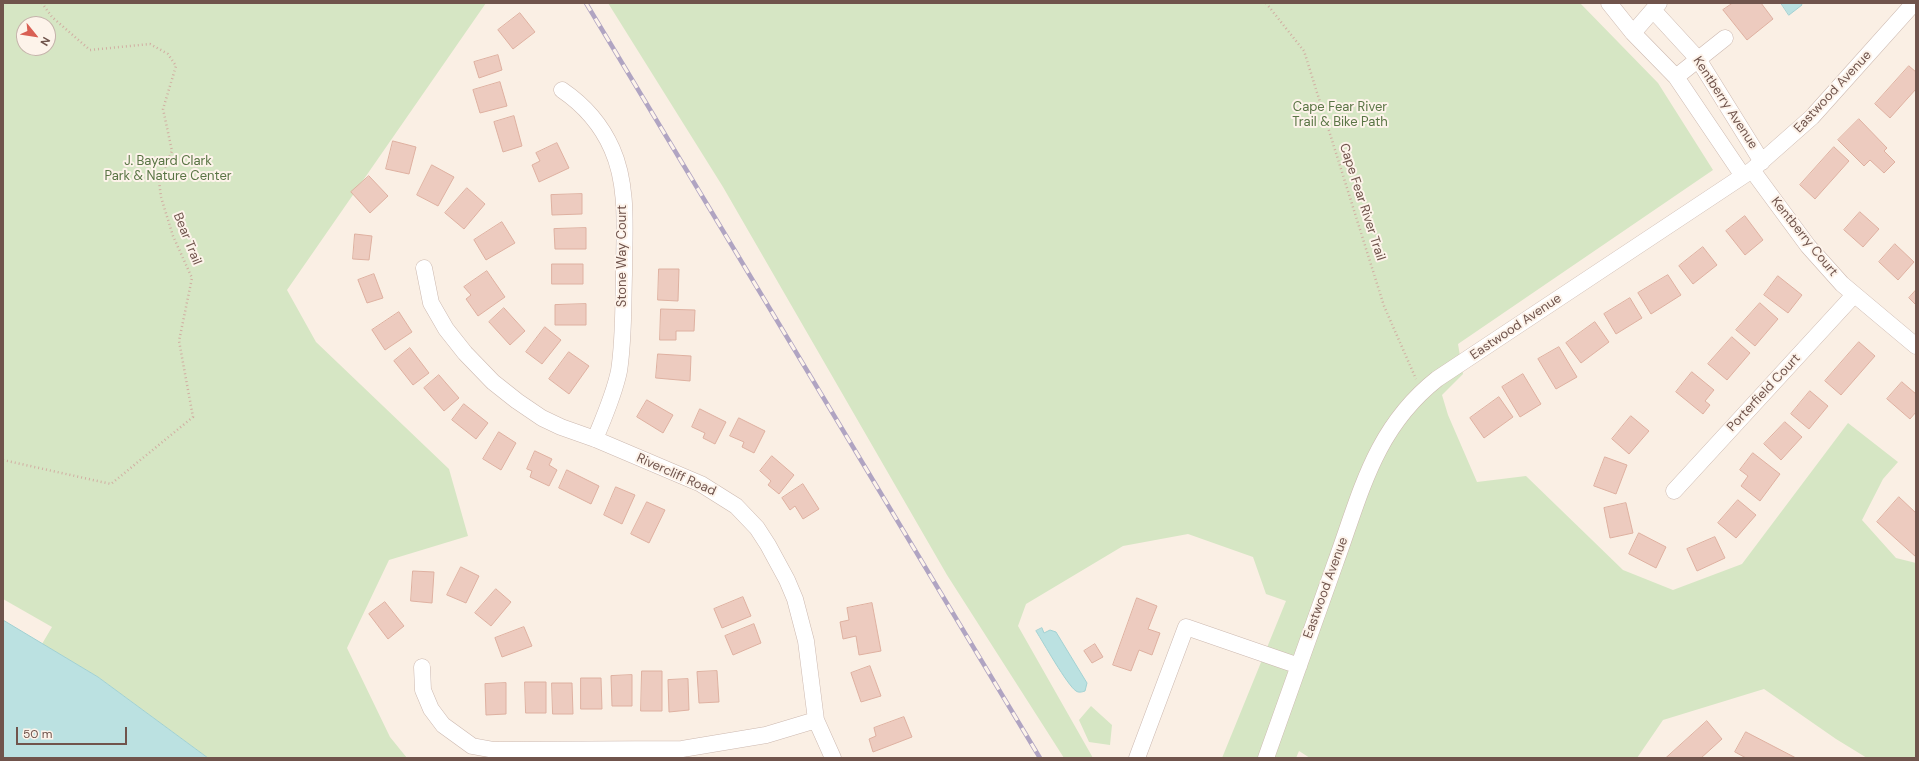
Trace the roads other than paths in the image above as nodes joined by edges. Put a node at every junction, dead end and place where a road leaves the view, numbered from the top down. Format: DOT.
graph roads {
  1 [pos="1609,3"];
  2 [pos="1914,3"];
  3 [pos="1656,6"];
  4 [pos="1633,33"];
  5 [pos="1724,38"];
  6 [pos="1698,59"];
  7 [pos="1676,77"];
  8 [pos="562,90"];
  9 [pos="1752,169"];
  10 [pos="424,268"];
  11 [pos="1854,295"];
  12 [pos="1916,346"];
  13 [pos="595,439"];
  14 [pos="1674,491"];
  15 [pos="1299,666"];
  16 [pos="422,667"];
  17 [pos="816,720"];
  18 [pos="833,758"];
  19 [pos="1137,758"];
  20 [pos="1266,758"];
  1 -- 4 [label="street, Kentberry Avenue"];
  2 -- 9 [label="street, Eastwood Avenue"];
  3 -- 4 [label="street, Kentberry Avenue"];
  3 -- 6 [label="street, Kentberry Avenue"];
  4 -- 7 [label="street, Kentberry Avenue"];
  5 -- 6 [label="street"];
  6 -- 7 [label="street"];
  6 -- 9 [label="street, Kentberry Avenue"];
  7 -- 9 [label="street, Kentberry Avenue"];
  8 -- 13 [label="street, Stone Way Court"];
  9 -- 11 [label="street, Kentberry Court"];
  9 -- 15 [label="street, Eastwood Avenue"];
  10 -- 13 [label="street, Rivercliff Road"];
  11 -- 12 [label="street, Kentberry Court"];
  11 -- 14 [label="street, Porterfield Court"];
  13 -- 17 [label="street, Rivercliff Road"];
  15 -- 19 [label="street"];
  15 -- 20 [label="street, Eastwood Avenue"];
  16 -- 17 [label="street"];
  17 -- 18 [label="street, Rivercliff Road"];
}
